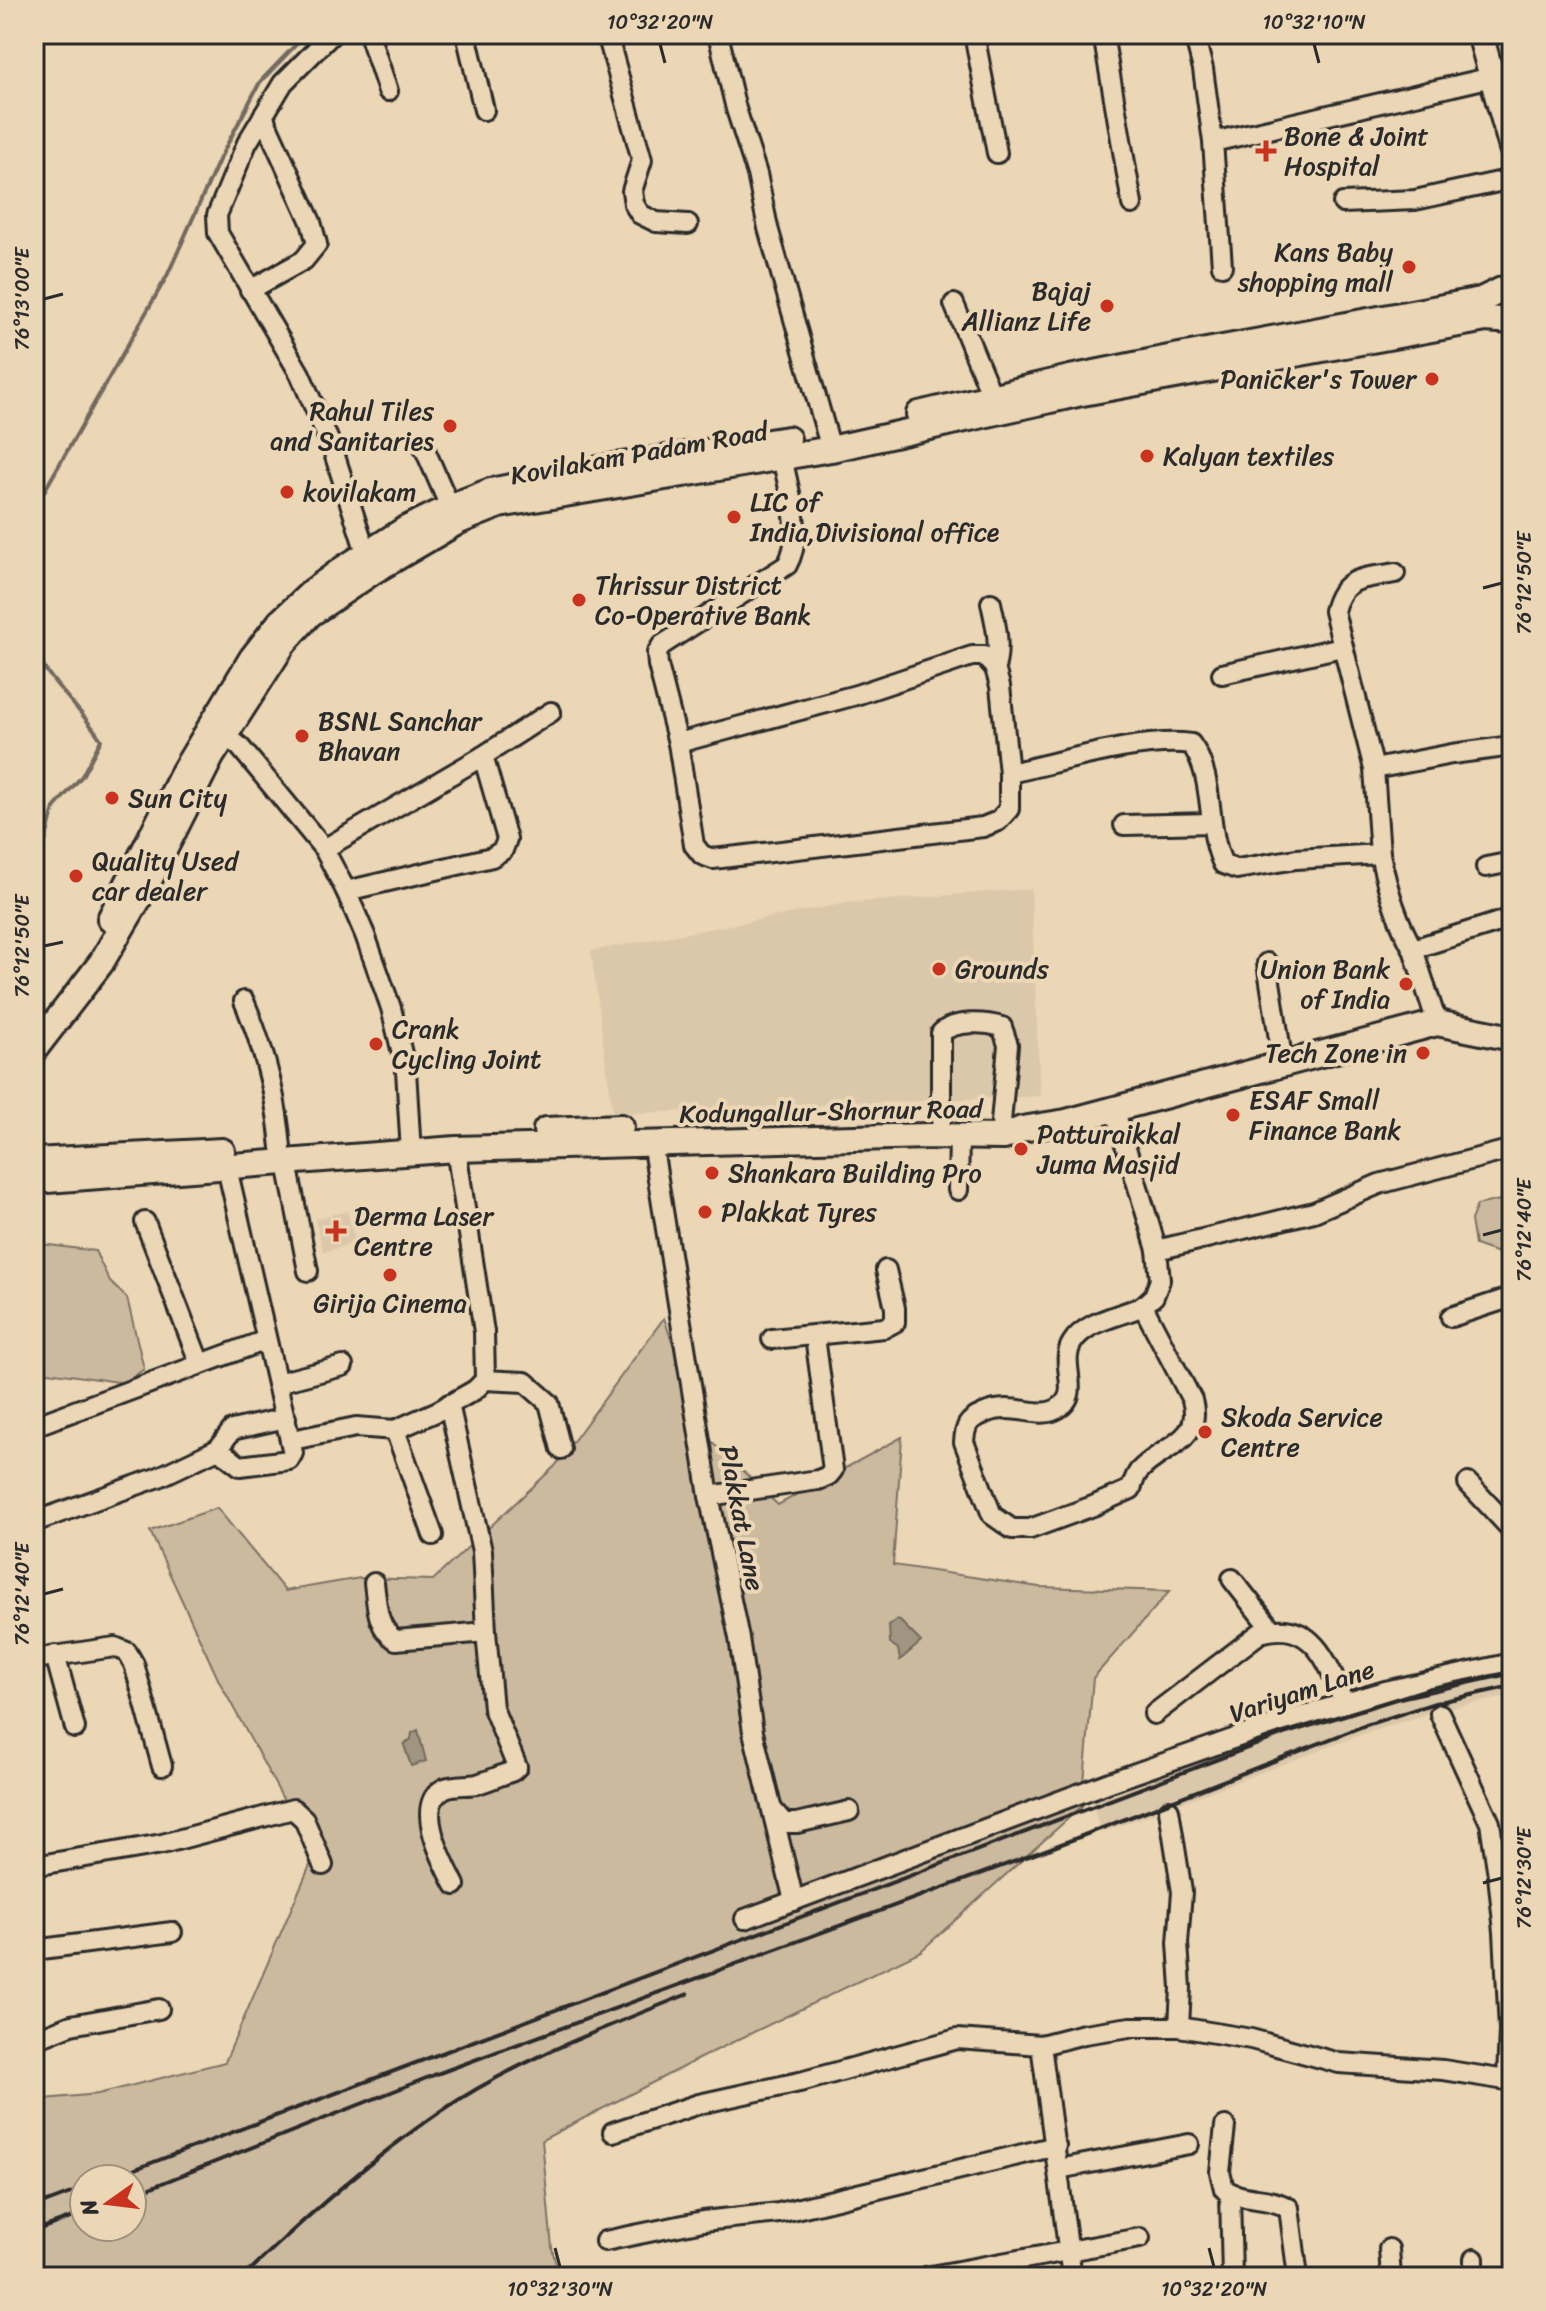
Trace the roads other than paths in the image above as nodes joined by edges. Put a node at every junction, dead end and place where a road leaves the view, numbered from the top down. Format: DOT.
graph roads {
  1 [pos="332,34"];
  2 [pos="369,34"];
  3 [pos="466,34"];
  4 [pos="607,34"];
  5 [pos="718,34"];
  6 [pos="974,34"];
  7 [pos="1103,34"];
  8 [pos="1194,34"];
  9 [pos="1480,34"];
  10 [pos="1492,77"];
  11 [pos="388,91"];
  12 [pos="1506,100"];
  13 [pos="484,110"];
  14 [pos="263,116"];
  15 [pos="1213,142"];
  16 [pos="1512,148"];
  17 [pos="997,153"];
  18 [pos="1512,179"];
  19 [pos="1343,203"];
  20 [pos="1132,204"];
  21 [pos="688,224"];
  22 [pos="1222,266"];
  23 [pos="1512,285"];
  24 [pos="250,290"];
  25 [pos="954,304"];
  26 [pos="1512,321"];
  27 [pos="992,396"];
  28 [pos="828,441"];
  29 [pos="422,443"];
  30 [pos="782,456"];
  31 [pos="450,507"];
  32 [pos="369,563"];
  33 [pos="1395,573"];
  34 [pos="991,603"];
  35 [pos="1342,647"];
  36 [pos="995,668"];
  37 [pos="1222,674"];
  38 [pos="551,712"];
  39 [pos="218,728"];
  40 [pos="678,743"];
  41 [pos="1512,746"];
  42 [pos="483,756"];
  43 [pos="1374,769"];
  44 [pos="1009,773"];
  45 [pos="1212,823"];
  46 [pos="1124,825"];
  47 [pos="324,849"];
  48 [pos="1380,854"];
  49 [pos="1512,862"];
  50 [pos="1486,867"];
  51 [pos="346,891"];
  52 [pos="1512,918"];
  53 [pos="1413,949"];
  54 [pos="1267,963"];
  55 [pos="244,1001"];
  56 [pos="1437,1023"];
  57 [pos="34,1024"];
  58 [pos="1512,1038"];
  59 [pos="34,1050"];
  60 [pos="1283,1064"];
  61 [pos="1114,1108"];
  62 [pos="1012,1126"];
  63 [pos="950,1129"];
  64 [pos="652,1142"];
  65 [pos="411,1146"];
  66 [pos="456,1149"];
  67 [pos="1512,1149"];
  68 [pos="284,1155"];
  69 [pos="34,1161"];
  70 [pos="227,1168"];
  71 [pos="34,1181"];
  72 [pos="958,1190"];
  73 [pos="145,1222"];
  74 [pos="1157,1250"];
  75 [pos="886,1270"];
  76 [pos="308,1271"];
  77 [pos="1512,1297"];
  78 [pos="1143,1306"];
  79 [pos="1451,1317"];
  80 [pos="815,1337"];
  81 [pos="772,1339"];
  82 [pos="266,1340"];
  83 [pos="200,1364"];
  84 [pos="343,1366"];
  85 [pos="485,1380"];
  86 [pos="277,1383"];
  87 [pos="449,1404"];
  88 [pos="286,1418"];
  89 [pos="34,1426"];
  90 [pos="395,1430"];
  91 [pos="292,1440"];
  92 [pos="218,1449"];
  93 [pos="561,1449"];
  94 [pos="1468,1483"];
  95 [pos="709,1496"];
  96 [pos="34,1522"];
  97 [pos="1512,1530"];
  98 [pos="433,1535"];
  99 [pos="1232,1579"];
  100 [pos="374,1583"];
  101 [pos="1272,1630"];
  102 [pos="486,1632"];
  103 [pos="55,1655"];
  104 [pos="34,1659"];
  105 [pos="1512,1663"];
  106 [pos="1344,1703"];
  107 [pos="1154,1714"];
  108 [pos="1440,1714"];
  109 [pos="75,1728"];
  110 [pos="162,1766"];
  111 [pos="772,1809"];
  112 [pos="1169,1810"];
  113 [pos="849,1811"];
  114 [pos="323,1865"];
  115 [pos="34,1866"];
  116 [pos="1505,1872"];
  117 [pos="455,1885"];
  118 [pos="794,1901"];
  119 [pos="745,1919"];
  120 [pos="172,1932"];
  121 [pos="34,1950"];
  122 [pos="159,2009"];
  123 [pos="1179,2027"];
  124 [pos="34,2040"];
  125 [pos="1041,2045"];
  126 [pos="1510,2080"];
  127 [pos="1225,2126"];
  128 [pos="613,2132"];
  129 [pos="1189,2144"];
  130 [pos="1056,2146"];
  131 [pos="1059,2169"];
  132 [pos="1230,2193"];
  133 [pos="1140,2238"];
  134 [pos="605,2241"];
  135 [pos="1389,2249"];
  136 [pos="1069,2253"];
  137 [pos="925,2277"];
  138 [pos="1072,2277"];
  139 [pos="1232,2277"];
  140 [pos="1298,2277"];
  141 [pos="1391,2277"];
  1 -- 14 [label="street"];
  2 -- 11 [label="street"];
  3 -- 13 [label="street"];
  4 -- 21 [label="street"];
  5 -- 28 [label="street"];
  6 -- 17 [label="street"];
  7 -- 20 [label="street"];
  8 -- 15 [label="street"];
  9 -- 10 [label="main road"];
  10 -- 12 [label="main road"];
  10 -- 15 [label="street"];
  12 -- 16 [label="main road"];
  14 -- 24 [label="street"];
  14 -- 24 [label="street"];
  15 -- 22 [label="street"];
  18 -- 19 [label="street"];
  23 -- 27 [label="main road, Kovilakam Padam Road"];
  24 -- 32 [label="street"];
  25 -- 27 [label="street"];
  26 -- 28 [label="main road, Kovilakam Padam Road"];
  27 -- 28 [label="main road, Kovilakam Padam Road"];
  28 -- 30 [label="main road, Kovilakam Padam Road"];
  28 -- 31 [label="main road, Kovilakam Padam Road"];
  29 -- 31 [label="street"];
  30 -- 32 [label="main road, Kovilakam Padam Road"];
  30 -- 40 [label="street"];
  31 -- 32 [label="main road, Kovilakam Padam Road"];
  32 -- 39 [label="main road, Kovilakam Padam Road"];
  33 -- 35 [label="street"];
  34 -- 36 [label="street"];
  35 -- 37 [label="street"];
  35 -- 43 [label="street"];
  36 -- 40 [label="street"];
  36 -- 44 [label="street"];
  38 -- 42 [label="street"];
  39 -- 47 [label="street"];
  39 -- 57 [label="main road, Kovilakam Padam Road"];
  39 -- 59 [label="main road, Kovilakam Padam Road"];
  40 -- 44 [label="street"];
  41 -- 43 [label="street"];
  42 -- 47 [label="street"];
  42 -- 51 [label="street"];
  43 -- 48 [label="street"];
  44 -- 45 [label="street"];
  45 -- 46 [label="street"];
  45 -- 48 [label="street"];
  47 -- 51 [label="street"];
  48 -- 53 [label="street"];
  49 -- 50 [label="street"];
  51 -- 65 [label="street"];
  52 -- 53 [label="street"];
  53 -- 56 [label="street"];
  54 -- 60 [label="street"];
  55 -- 68 [label="street"];
  56 -- 58 [label="main road"];
  56 -- 60 [label="main road, Kodungallur-Shornur Road"];
  60 -- 61 [label="main road, Kodungallur-Shornur Road"];
  61 -- 62 [label="main road, Kodungallur-Shornur Road"];
  61 -- 74 [label="street"];
  62 -- 63 [label="main road, Kodungallur-Shornur Road"];
  62 -- 63 [label="street"];
  63 -- 64 [label="main road, Kodungallur-Shornur Road"];
  63 -- 65 [label="main road, Kodungallur-Shornur Road"];
  63 -- 72 [label="street"];
  64 -- 66 [label="main road, Kodungallur-Shornur Road"];
  64 -- 95 [label="street, Plakkat Lane"];
  65 -- 66 [label="main road, Kodungallur-Shornur Road"];
  65 -- 68 [label="main road, Kodungallur-Shornur Road"];
  66 -- 85 [label="street"];
  67 -- 74 [label="street"];
  68 -- 69 [label="main road, Kodungallur-Shornur Road"];
  68 -- 70 [label="main road, Kodungallur-Shornur Road"];
  68 -- 76 [label="street"];
  70 -- 71 [label="main road, Kodungallur-Shornur Road"];
  70 -- 82 [label="street"];
  73 -- 83 [label="street"];
  74 -- 78 [label="street"];
  75 -- 80 [label="street"];
  77 -- 79 [label="street"];
  78 -- 78 [label="street"];
  80 -- 81 [label="street"];
  80 -- 95 [label="street"];
  82 -- 83 [label="street"];
  82 -- 86 [label="street"];
  83 -- 89 [label="street"];
  84 -- 86 [label="street"];
  85 -- 87 [label="street"];
  85 -- 93 [label="street"];
  86 -- 88 [label="street"];
  87 -- 90 [label="street"];
  87 -- 102 [label="street"];
  88 -- 91 [label="street"];
  88 -- 92 [label="street"];
  90 -- 91 [label="street"];
  90 -- 98 [label="street"];
  91 -- 92 [label="street"];
  92 -- 96 [label="street"];
  94 -- 97 [label="street"];
  95 -- 111 [label="street, Plakkat Lane"];
  99 -- 101 [label="street"];
  100 -- 102 [label="street"];
  101 -- 106 [label="street"];
  101 -- 107 [label="street"];
  102 -- 117 [label="street"];
  103 -- 104 [label="street"];
  103 -- 109 [label="street"];
  103 -- 110 [label="street"];
  105 -- 106 [label="street, Variyam Lane"];
  106 -- 118 [label="street, Variyam Lane"];
  108 -- 116 [label="street"];
  111 -- 113 [label="street"];
  111 -- 118 [label="street, Plakkat Lane"];
  112 -- 123 [label="street"];
  114 -- 115 [label="street"];
  116 -- 126 [label="street"];
  118 -- 119 [label="street, Variyam Lane"];
  120 -- 121 [label="street"];
  122 -- 124 [label="street"];
  123 -- 125 [label="street"];
  123 -- 126 [label="street"];
  125 -- 128 [label="street"];
  125 -- 130 [label="street"];
  127 -- 132 [label="street"];
  129 -- 131 [label="street"];
  130 -- 131 [label="street"];
  130 -- 134 [label="street"];
  131 -- 136 [label="street"];
  132 -- 139 [label="street"];
  132 -- 140 [label="street"];
  133 -- 136 [label="street"];
  135 -- 141 [label="street"];
  136 -- 137 [label="street"];
  136 -- 138 [label="street"];
}
